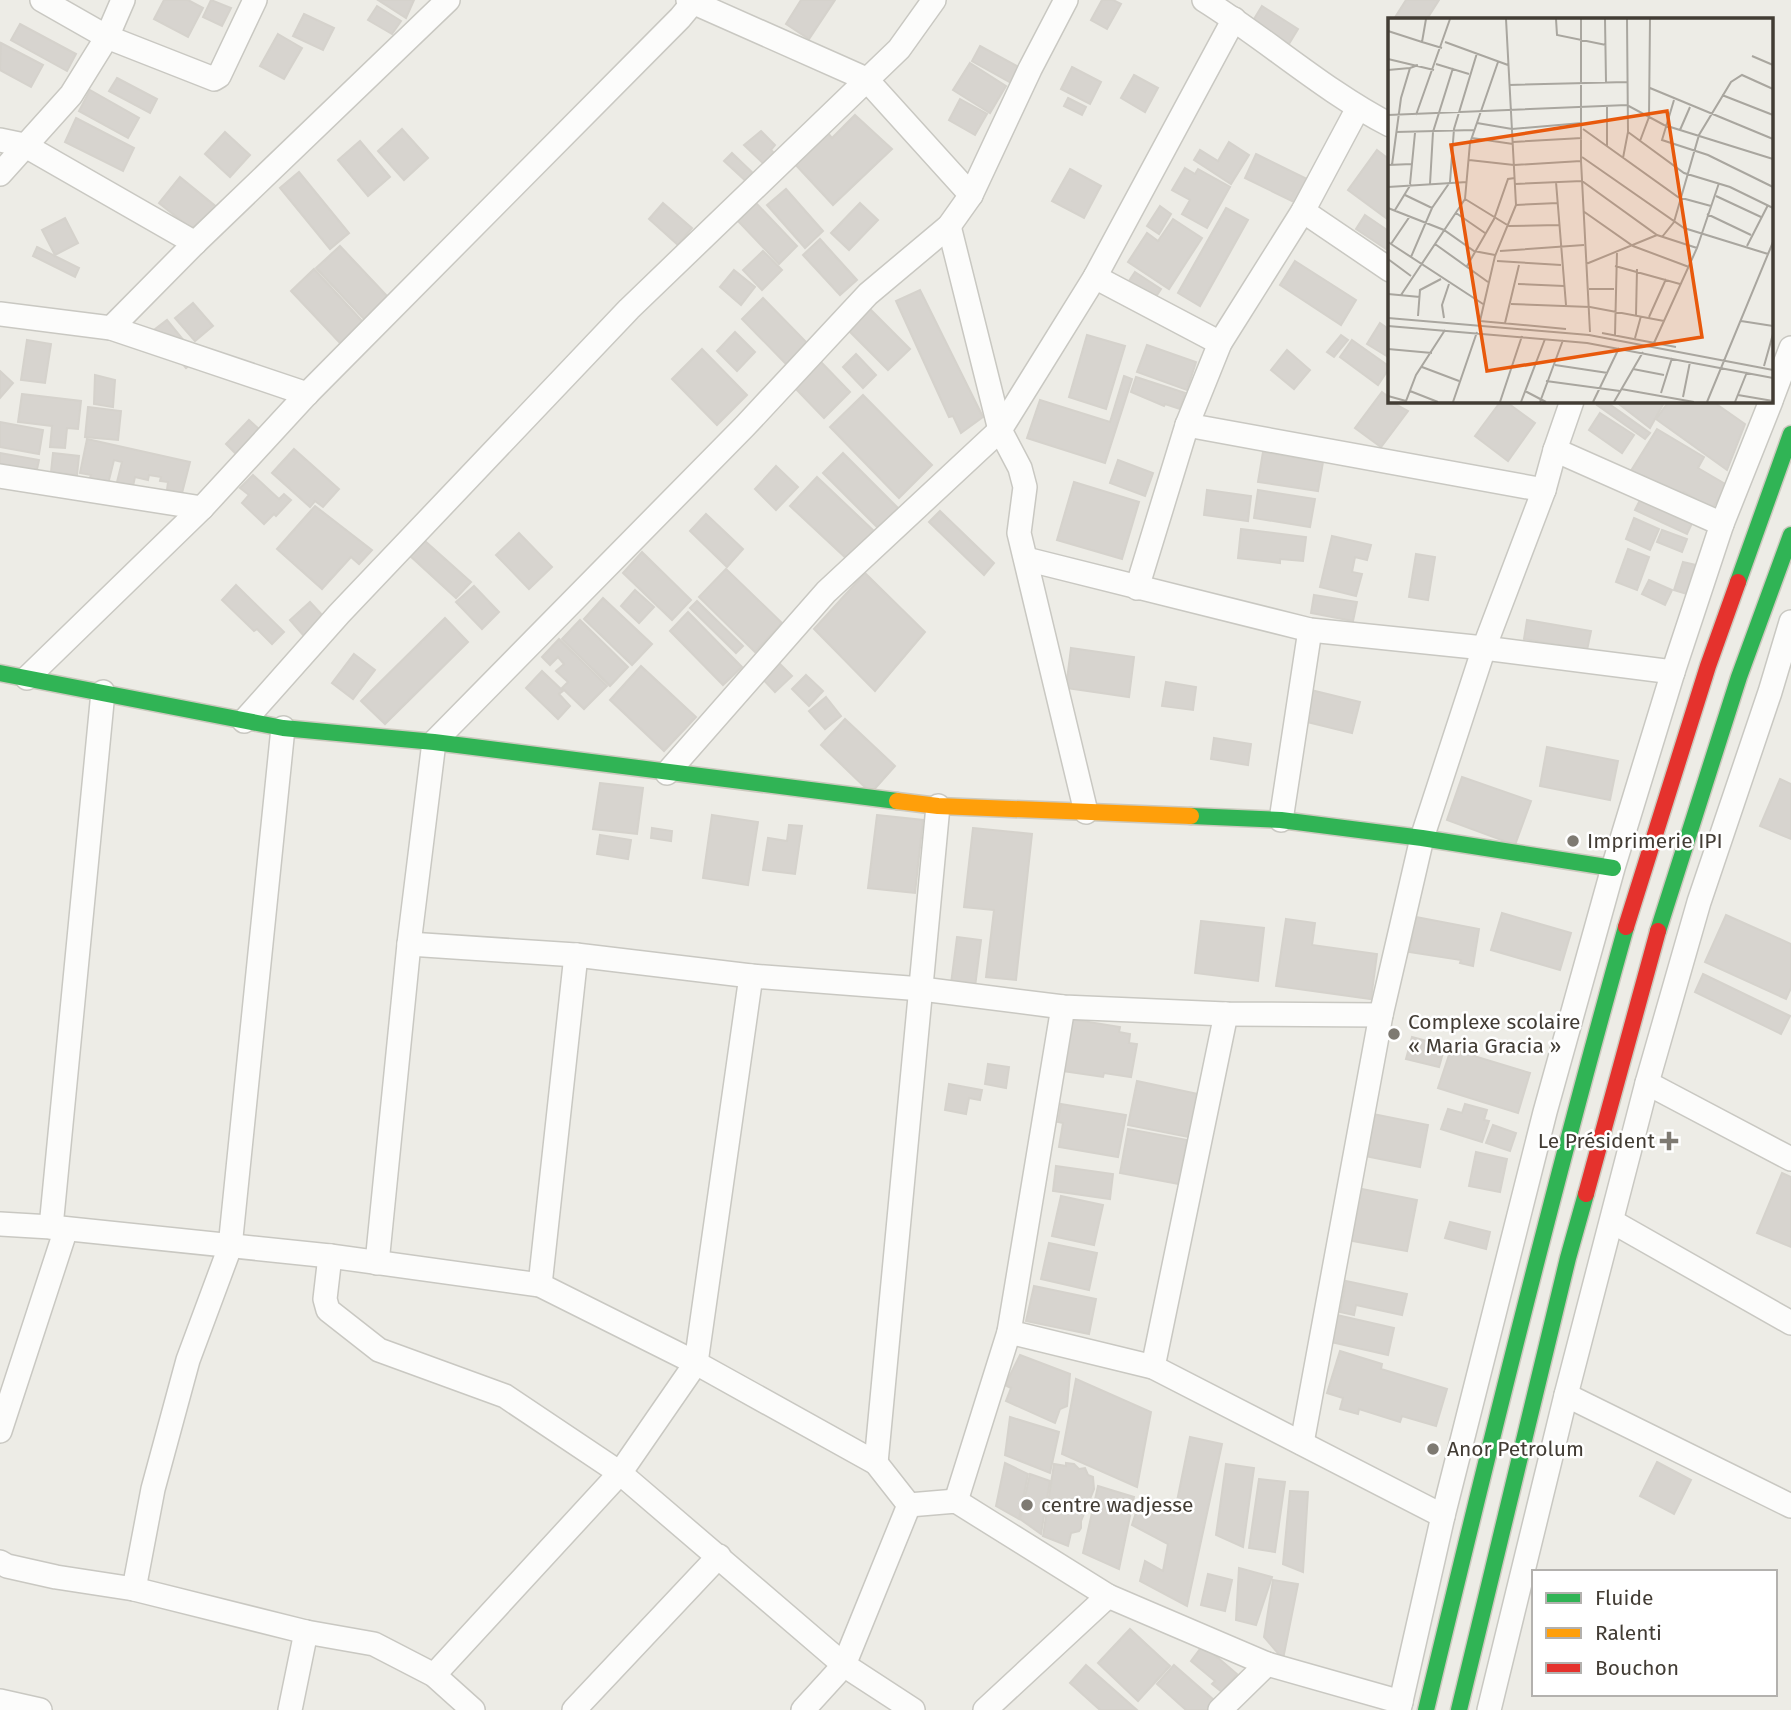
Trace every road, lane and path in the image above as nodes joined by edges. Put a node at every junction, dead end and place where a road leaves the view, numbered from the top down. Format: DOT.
graph roads {
  1 [pos="42,0"];
  2 [pos="123,0"];
  3 [pos="255,0"];
  4 [pos="448,0"];
  5 [pos="934,0"];
  6 [pos="1066,0"];
  7 [pos="1205,0"];
  8 [pos="692,1"];
  9 [pos="1234,19"];
  10 [pos="107,37"];
  11 [pos="866,79"];
  12 [pos="1358,108"];
  13 [pos="1388,124"];
  14 [pos="0,140"];
  15 [pos="24,145"];
  16 [pos="0,174"];
  17 [pos="971,195"];
  18 [pos="1303,211"];
  19 [pos="949,226"];
  20 [pos="195,243"];
  21 [pos="1388,269"];
  22 [pos="1095,277"];
  23 [pos="0,314"];
  24 [pos="111,328"];
  25 [pos="1220,343"];
  26 [pos="1791,348"];
  27 [pos="1774,387"];
  28 [pos="307,394"];
  29 [pos="1572,402"];
  30 [pos="1768,402"];
  31 [pos="1188,425"];
  32 [pos="1000,430"];
  33 [pos="1791,435"];
  34 [pos="1555,450"];
  35 [pos="0,476"];
  36 [pos="1544,490"];
  37 [pos="202,508"];
  38 [pos="1722,523"];
  39 [pos="1791,535"];
  40 [pos="1026,559"];
  41 [pos="1138,587"];
  42 [pos="1791,622"];
  43 [pos="1310,630"];
  44 [pos="1484,648"];
  45 [pos="1786,661"];
  46 [pos="1673,672"];
  47 [pos="0,673"];
  48 [pos="27,678"];
  49 [pos="103,692"];
  50 [pos="244,721"];
  51 [pos="283,728"];
  52 [pos="434,742"];
  53 [pos="667,773"];
  54 [pos="938,806"];
  55 [pos="1086,812"];
  56 [pos="1280,820"];
  57 [pos="1422,838"];
  58 [pos="1613,868"];
  59 [pos="409,944"];
  60 [pos="576,956"];
  61 [pos="751,976"];
  62 [pos="922,989"];
  63 [pos="1063,1007"];
  64 [pos="1226,1014"];
  65 [pos="1381,1015"];
  66 [pos="1647,1083"];
  67 [pos="1791,1159"];
  68 [pos="1613,1222"];
  69 [pos="0,1224"];
  70 [pos="58,1228"];
  71 [pos="230,1247"];
  72 [pos="330,1256"];
  73 [pos="377,1263"];
  74 [pos="540,1285"];
  75 [pos="1791,1323"];
  76 [pos="1009,1332"];
  77 [pos="696,1363"];
  78 [pos="1153,1367"];
  79 [pos="1566,1395"];
  80 [pos="2,1416"];
  81 [pos="1301,1443"];
  82 [pos="876,1463"];
  83 [pos="620,1473"];
  84 [pos="956,1501"];
  85 [pos="908,1505"];
  86 [pos="1791,1506"];
  87 [pos="1443,1516"];
  88 [pos="719,1556"];
  89 [pos="0,1562"];
  90 [pos="134,1589"];
  91 [pos="1108,1596"];
  92 [pos="306,1632"];
  93 [pos="1267,1664"];
  94 [pos="844,1665"];
  95 [pos="434,1675"];
  96 [pos="0,1701"];
  97 [pos="1400,1706"];
  98 [pos="40,1710"];
  99 [pos="290,1710"];
  100 [pos="473,1710"];
  101 [pos="574,1710"];
  102 [pos="803,1710"];
  103 [pos="913,1710"];
  104 [pos="985,1710"];
  105 [pos="1220,1710"];
  106 [pos="1426,1710"];
  107 [pos="1459,1710"];
  108 [pos="1489,1710"];
  1 -- 10 [label="street"];
  2 -- 10 [label="street"];
  3 -- 10 [label="street"];
  4 -- 20 [label="street"];
  5 -- 11 [label="street"];
  6 -- 17 [label="street"];
  7 -- 9 [label="street"];
  8 -- 11 [label="street"];
  8 -- 28 [label="street"];
  9 -- 12 [label="street"];
  9 -- 22 [label="street"];
  10 -- 15 [label="street"];
  11 -- 17 [label="street"];
  11 -- 50 [label="street"];
  12 -- 13 [label="street"];
  12 -- 18 [label="street"];
  14 -- 15 [label="street"];
  15 -- 16 [label="street"];
  15 -- 20 [label="street"];
  17 -- 19 [label="street"];
  18 -- 21 [label="street"];
  18 -- 25 [label="street"];
  19 -- 32 [label="street"];
  19 -- 52 [label="street"];
  20 -- 24 [label="street"];
  22 -- 25 [label="street"];
  22 -- 32 [label="street"];
  23 -- 24 [label="street"];
  24 -- 28 [label="street"];
  25 -- 31 [label="street"];
  26 -- 27 [label="street"];
  28 -- 37 [label="street"];
  29 -- 34 [label="street"];
  30 -- 38 [label="street"];
  31 -- 36 [label="street"];
  31 -- 41 [label="street"];
  32 -- 40 [label="street"];
  32 -- 53 [label="street"];
  33 -- 106 [label="main road"];
  34 -- 36 [label="street"];
  34 -- 38 [label="street"];
  35 -- 37 [label="street"];
  36 -- 44 [label="street"];
  37 -- 48 [label="street"];
  38 -- 46 [label="street"];
  39 -- 107 [label="main road"];
  40 -- 41 [label="street"];
  40 -- 55 [label="street"];
  41 -- 43 [label="street"];
  42 -- 45 [label="street"];
  43 -- 44 [label="street"];
  43 -- 56 [label="street"];
  44 -- 46 [label="street"];
  44 -- 57 [label="street"];
  45 -- 66 [label="street"];
  46 -- 58 [label="street"];
  47 -- 48 [label="main road"];
  48 -- 49 [label="main road"];
  49 -- 50 [label="main road"];
  49 -- 70 [label="street"];
  50 -- 51 [label="main road"];
  51 -- 52 [label="main road"];
  51 -- 71 [label="street"];
  52 -- 53 [label="main road"];
  52 -- 59 [label="street"];
  53 -- 54 [label="main road"];
  54 -- 55 [label="main road"];
  54 -- 62 [label="street"];
  55 -- 56 [label="main road"];
  56 -- 57 [label="main road"];
  57 -- 58 [label="main road"];
  57 -- 65 [label="street"];
  58 -- 87 [label="street"];
  59 -- 60 [label="street"];
  59 -- 73 [label="street"];
  60 -- 61 [label="street"];
  60 -- 74 [label="street"];
  61 -- 62 [label="street"];
  61 -- 77 [label="street"];
  62 -- 63 [label="street"];
  62 -- 82 [label="street"];
  63 -- 64 [label="street"];
  63 -- 76 [label="street"];
  64 -- 65 [label="street"];
  64 -- 78 [label="street"];
  65 -- 81 [label="street"];
  66 -- 67 [label="street"];
  66 -- 68 [label="street"];
  68 -- 75 [label="street"];
  68 -- 79 [label="street"];
  69 -- 70 [label="street"];
  70 -- 71 [label="street"];
  70 -- 80 [label="street"];
  71 -- 72 [label="street"];
  71 -- 90 [label="street"];
  72 -- 73 [label="street"];
  72 -- 83 [label="street"];
  73 -- 74 [label="street"];
  74 -- 77 [label="street"];
  76 -- 78 [label="street"];
  76 -- 84 [label="street"];
  77 -- 82 [label="street"];
  77 -- 83 [label="street"];
  78 -- 81 [label="street"];
  79 -- 86 [label="street"];
  79 -- 108 [label="street"];
  81 -- 87 [label="street"];
  82 -- 85 [label="street"];
  83 -- 88 [label="street"];
  83 -- 95 [label="street"];
  84 -- 85 [label="street"];
  84 -- 91 [label="street"];
  85 -- 94 [label="street"];
  87 -- 97 [label="street"];
  88 -- 94 [label="street"];
  88 -- 101 [label="street"];
  89 -- 90 [label="street"];
  90 -- 92 [label="street"];
  91 -- 93 [label="street"];
  91 -- 104 [label="street"];
  92 -- 95 [label="street"];
  92 -- 99 [label="street"];
  93 -- 97 [label="street"];
  93 -- 105 [label="street"];
  94 -- 102 [label="street"];
  94 -- 103 [label="street"];
  95 -- 100 [label="street"];
  96 -- 98 [label="street"];
}
